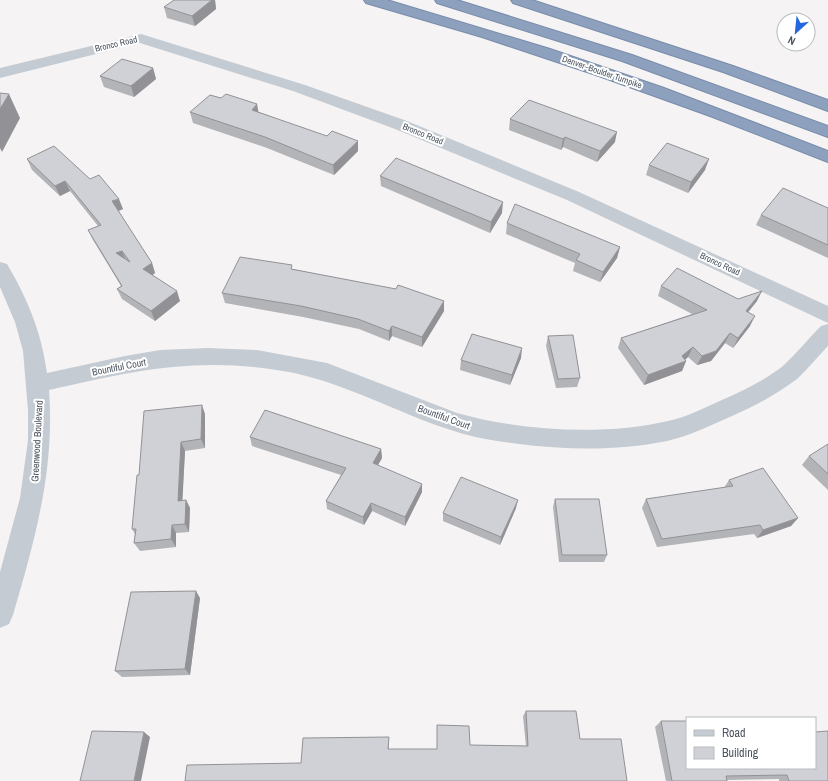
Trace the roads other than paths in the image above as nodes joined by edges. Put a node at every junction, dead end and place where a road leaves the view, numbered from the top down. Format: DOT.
graph roads {
  1 [pos="371,0"];
  2 [pos="442,0"];
  3 [pos="518,0"];
  4 [pos="0,73"];
  5 [pos="828,106"];
  6 [pos="828,132"];
  7 [pos="828,157"];
  8 [pos="0,269"];
  9 [pos="828,315"];
  10 [pos="828,332"];
  11 [pos="38,384"];
  12 [pos="0,616"];
  1 -- 7 [label="highway, Denver–Boulder Turnpike"];
  2 -- 6 [label="highway"];
  3 -- 5 [label="highway"];
  4 -- 9 [label="street, Bronco Road"];
  8 -- 11 [label="street, Greenwood Boulevard"];
  10 -- 11 [label="street, Bountiful Court"];
  11 -- 12 [label="street, Greenwood Boulevard"];
}
